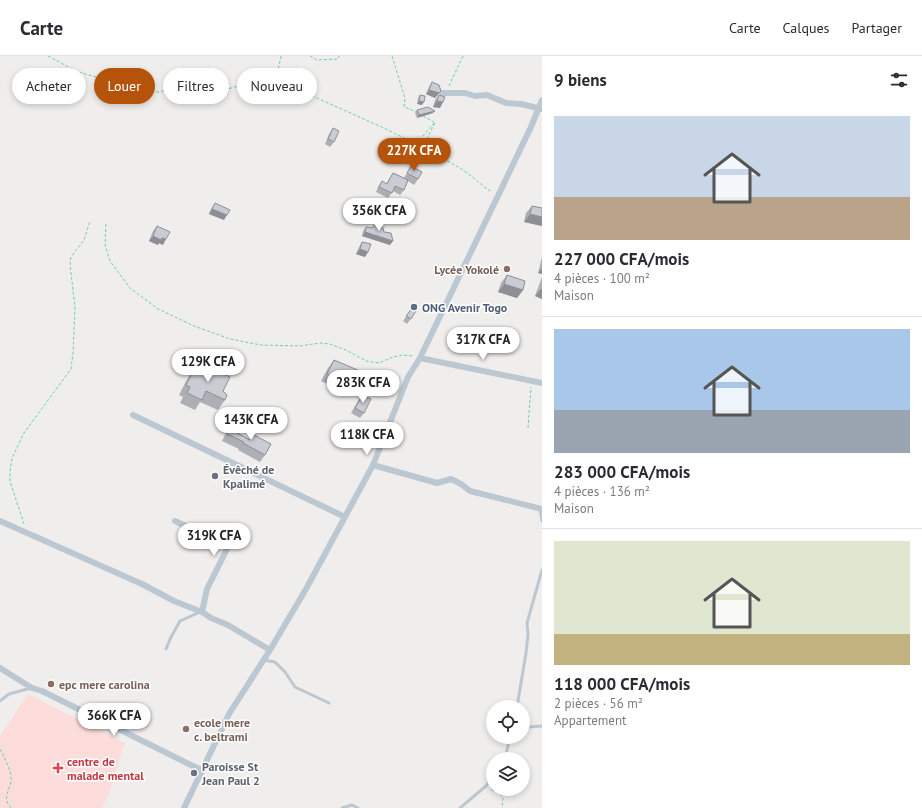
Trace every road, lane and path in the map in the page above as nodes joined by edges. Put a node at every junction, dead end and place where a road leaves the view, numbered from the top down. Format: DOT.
graph roads {
  1 [pos="48,56"];
  2 [pos="281,56"];
  3 [pos="310,56"];
  4 [pos="340,56"];
  5 [pos="392,56"];
  6 [pos="463,56"];
  7 [pos="278,68"];
  8 [pos="237,86"];
  9 [pos="444,93"];
  10 [pos="317,98"];
  11 [pos="542,100"];
  12 [pos="540,109"];
  13 [pos="417,113"];
  14 [pos="423,116"];
  15 [pos="435,122"];
  16 [pos="498,195"];
  17 [pos="90,221"];
  18 [pos="106,224"];
  19 [pos="420,358"];
  20 [pos="531,380"];
  21 [pos="542,383"];
  22 [pos="133,415"];
  23 [pos="528,428"];
  24 [pos="372,465"];
  25 [pos="541,509"];
  26 [pos="345,517"];
  27 [pos="542,520"];
  28 [pos="0,521"];
  29 [pos="175,521"];
  30 [pos="24,525"];
  31 [pos="542,570"];
  32 [pos="202,612"];
  33 [pos="166,649"];
  34 [pos="270,650"];
  35 [pos="263,660"];
  36 [pos="0,668"];
  37 [pos="32,688"];
  38 [pos="518,700"];
  39 [pos="0,701"];
  40 [pos="329,703"];
  41 [pos="542,726"];
  42 [pos="530,727"];
  43 [pos="0,749"];
  44 [pos="203,771"];
  45 [pos="486,785"];
  46 [pos="484,788"];
  47 [pos="11,808"];
  48 [pos="184,808"];
  49 [pos="342,808"];
  50 [pos="358,808"];
  51 [pos="460,808"];
  52 [pos="502,808"];
  1 -- 8 [label="path"];
  2 -- 7 [label="path"];
  3 -- 4 [label="path"];
  5 -- 13 [label="path"];
  6 -- 9 [label="path"];
  9 -- 12 [label="street"];
  10 -- 15 [label="path"];
  11 -- 12 [label="street"];
  12 -- 16 [label="street"];
  14 -- 15 [label="path"];
  15 -- 16 [label="path"];
  16 -- 19 [label="street"];
  17 -- 30 [label="path"];
  18 -- 19 [label="path"];
  19 -- 20 [label="street"];
  19 -- 24 [label="street"];
  20 -- 21 [label="street"];
  20 -- 23 [label="path"];
  22 -- 26 [label="street"];
  24 -- 25 [label="street"];
  24 -- 26 [label="street"];
  25 -- 27 [label="lane"];
  26 -- 34 [label="street"];
  28 -- 32 [label="street"];
  29 -- 32 [label="street"];
  31 -- 38 [label="lane"];
  32 -- 33 [label="lane"];
  32 -- 34 [label="street"];
  34 -- 35 [label="street"];
  35 -- 40 [label="lane"];
  35 -- 44 [label="street"];
  36 -- 37 [label="street"];
  37 -- 39 [label="lane"];
  37 -- 44 [label="street"];
  41 -- 42 [label="lane"];
  43 -- 47 [label="path"];
  44 -- 48 [label="street"];
  45 -- 46 [label="lane"];
  46 -- 51 [label="lane"];
  46 -- 52 [label="path"];
  49 -- 50 [label="lane"];
}
